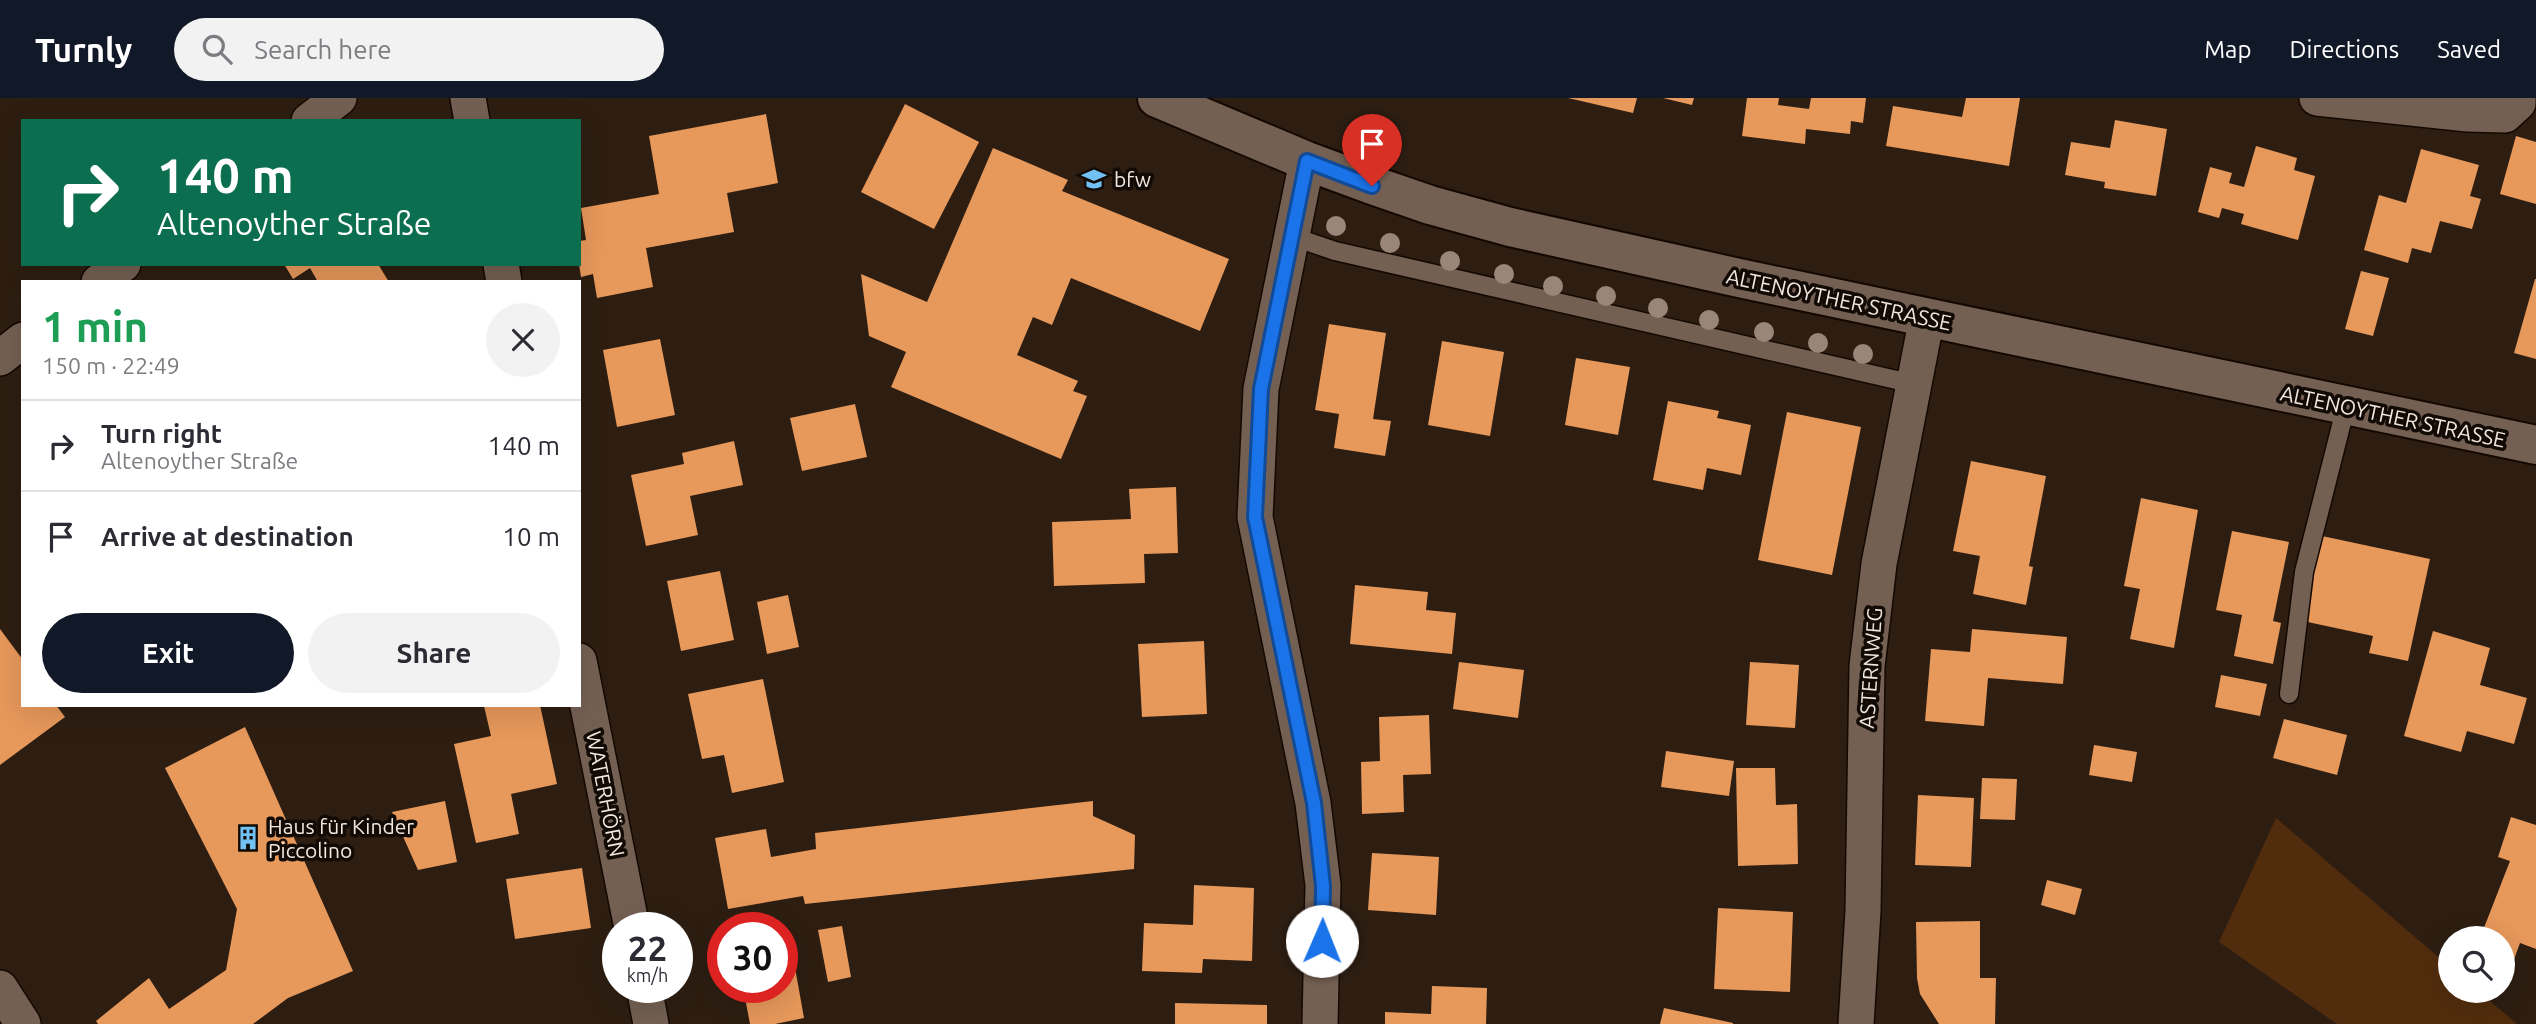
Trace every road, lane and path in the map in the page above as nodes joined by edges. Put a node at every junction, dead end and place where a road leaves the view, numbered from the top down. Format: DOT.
graph roads {
  1 [pos="339,98"];
  2 [pos="468,98"];
  3 [pos="1157,98"];
  4 [pos="2317,98"];
  5 [pos="2518,98"];
  6 [pos="313,119"];
  7 [pos="472,119"];
  8 [pos="1307,161"];
  9 [pos="1291,236"];
  10 [pos="120,266"];
  11 [pos="102,280"];
  12 [pos="1927,317"];
  13 [pos="21,342"];
  14 [pos="0,358"];
  15 [pos="1914,384"];
  16 [pos="2346,406"];
  17 [pos="2536,445"];
  18 [pos="581,671"];
  19 [pos="2290,694"];
  20 [pos="629,912"];
  21 [pos="0,988"];
  22 [pos="647,1003"];
  23 [pos="23,1024"];
  24 [pos="651,1024"];
  25 [pos="1320,1024"];
  26 [pos="1856,1024"];
  1 -- 6 [label="street"];
  2 -- 7 [label="street"];
  3 -- 8 [label="main road, ALTENOYTHER STRASSE"];
  4 -- 5 [label="street"];
  8 -- 9 [label="street"];
  8 -- 12 [label="main road, ALTENOYTHER STRASSE"];
  9 -- 15 [label="lane"];
  9 -- 25 [label="street"];
  10 -- 11 [label="street"];
  12 -- 15 [label="street, ASTERNWEG"];
  12 -- 16 [label="main road, ALTENOYTHER STRASSE"];
  13 -- 14 [label="street"];
  15 -- 26 [label="street, ASTERNWEG"];
  16 -- 17 [label="main road, ALTENOYTHER STRASSE"];
  16 -- 19 [label="lane"];
  18 -- 20 [label="street, WATERHÖRN"];
  21 -- 23 [label="street"];
  22 -- 24 [label="street"];
}
